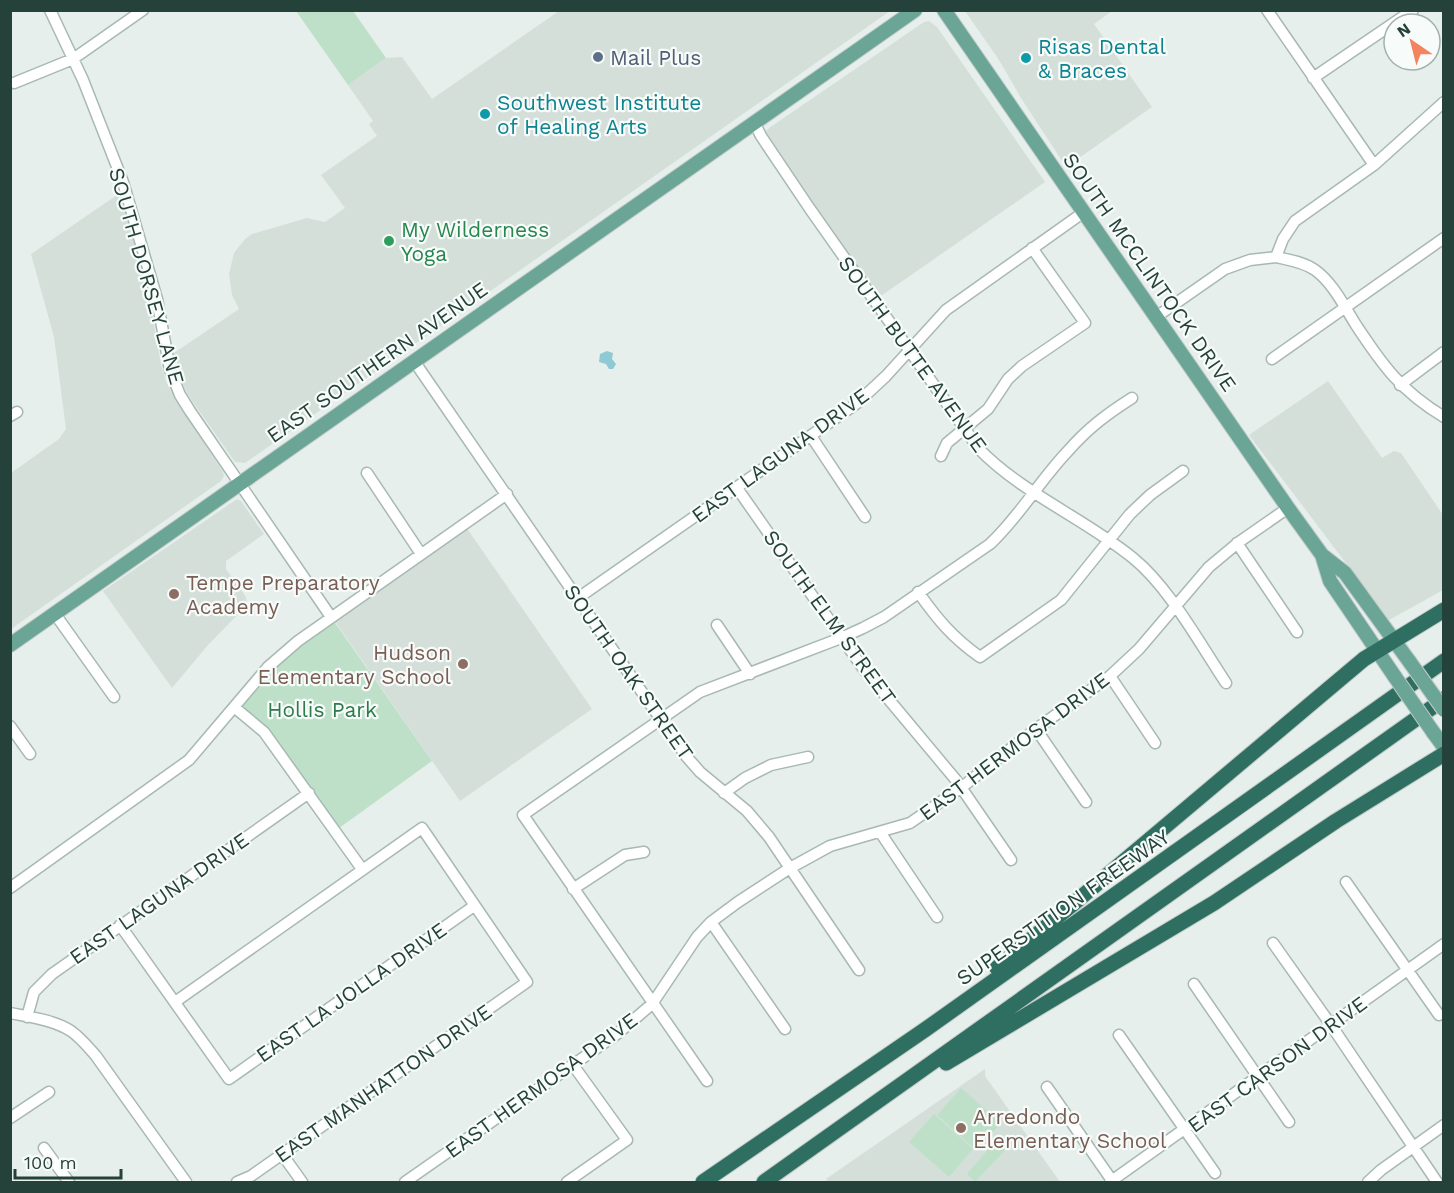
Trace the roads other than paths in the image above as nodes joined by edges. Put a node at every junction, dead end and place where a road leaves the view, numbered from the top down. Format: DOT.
graph roads {
  1 [pos="50,10"];
  2 [pos="143,10"];
  3 [pos="915,10"];
  4 [pos="944,10"];
  5 [pos="1267,10"];
  6 [pos="1413,10"];
  7 [pos="73,59"];
  8 [pos="1313,78"];
  9 [pos="14,83"];
  10 [pos="1443,102"];
  11 [pos="754,122"];
  12 [pos="1374,165"];
  13 [pos="1084,212"];
  14 [pos="1443,238"];
  15 [pos="1032,248"];
  16 [pos="1276,257"];
  17 [pos="1345,308"];
  18 [pos="1156,317"];
  19 [pos="908,350"];
  20 [pos="1443,352"];
  21 [pos="1272,359"];
  22 [pos="414,361"];
  23 [pos="1400,385"];
  24 [pos="1132,398"];
  25 [pos="1443,417"];
  26 [pos="964,431"];
  27 [pos="811,436"];
  28 [pos="941,456"];
  29 [pos="1184,471"];
  30 [pos="367,473"];
  31 [pos="240,484"];
  32 [pos="737,488"];
  33 [pos="1034,493"];
  34 [pos="507,494"];
  35 [pos="1288,508"];
  36 [pos="865,517"];
  37 [pos="1109,541"];
  38 [pos="1237,543"];
  39 [pos="421,554"];
  40 [pos="1322,555"];
  41 [pos="918,592"];
  42 [pos="578,598"];
  43 [pos="1175,607"];
  44 [pos="1443,610"];
  45 [pos="55,614"];
  46 [pos="331,617"];
  47 [pos="717,625"];
  48 [pos="1297,632"];
  49 [pos="842,638"];
  50 [pos="1394,639"];
  51 [pos="10,645"];
  52 [pos="1377,651"];
  53 [pos="1443,661"];
  54 [pos="750,674"];
  55 [pos="1110,676"];
  56 [pos="1226,683"];
  57 [pos="114,697"];
  58 [pos="1443,699"];
  59 [pos="234,707"];
  60 [pos="1443,708"];
  61 [pos="661,718"];
  62 [pos="10,726"];
  63 [pos="1035,729"];
  64 [pos="1155,742"];
  65 [pos="1443,747"];
  66 [pos="30,754"];
  67 [pos="1443,754"];
  68 [pos="808,757"];
  69 [pos="1324,782"];
  70 [pos="962,787"];
  71 [pos="309,793"];
  72 [pos="724,793"];
  73 [pos="1086,802"];
  74 [pos="880,832"];
  75 [pos="644,852"];
  76 [pos="1011,860"];
  77 [pos="790,868"];
  78 [pos="362,869"];
  79 [pos="1346,882"];
  80 [pos="10,888"];
  81 [pos="573,889"];
  82 [pos="474,906"];
  83 [pos="937,917"];
  84 [pos="711,922"];
  85 [pos="120,925"];
  86 [pos="1273,943"];
  87 [pos="1443,944"];
  88 [pos="859,970"];
  89 [pos="1407,970"];
  90 [pos="1194,984"];
  91 [pos="175,1002"];
  92 [pos="652,1004"];
  93 [pos="10,1013"];
  94 [pos="1439,1015"];
  95 [pos="27,1017"];
  96 [pos="1331,1025"];
  97 [pos="785,1029"];
  98 [pos="926,1029"];
  99 [pos="1119,1035"];
  100 [pos="573,1065"];
  101 [pos="1258,1077"];
  102 [pos="706,1081"];
  103 [pos="1047,1087"];
  104 [pos="49,1092"];
  105 [pos="13,1114"];
  106 [pos="850,1120"];
  107 [pos="1289,1122"];
  108 [pos="1443,1125"];
  109 [pos="1185,1130"];
  110 [pos="1412,1147"];
  111 [pos="44,1148"];
  112 [pos="282,1154"];
  113 [pos="1215,1173"];
  114 [pos="69,1182"];
  115 [pos="186,1182"];
  116 [pos="237,1182"];
  117 [pos="302,1182"];
  118 [pos="405,1182"];
  119 [pos="567,1182"];
  120 [pos="703,1182"];
  121 [pos="764,1182"];
  122 [pos="1112,1182"];
  123 [pos="1368,1182"];
  124 [pos="1437,1182"];
  1 -- 7 [label="street, SOUTH DORSEY LANE"];
  2 -- 7 [label="street"];
  3 -- 11 [label="main road, EAST SOUTHERN AVENUE"];
  4 -- 13 [label="main road, SOUTH MCCLINTOCK DRIVE"];
  5 -- 8 [label="street"];
  6 -- 8 [label="street"];
  7 -- 9 [label="street"];
  7 -- 31 [label="street, SOUTH DORSEY LANE"];
  8 -- 12 [label="street"];
  10 -- 12 [label="street"];
  11 -- 19 [label="street, SOUTH BUTTE AVENUE"];
  11 -- 22 [label="main road, EAST SOUTHERN AVENUE"];
  12 -- 16 [label="street"];
  13 -- 15 [label="street, EAST LAGUNA DRIVE"];
  13 -- 18 [label="main road, SOUTH MCCLINTOCK DRIVE"];
  14 -- 17 [label="street"];
  15 -- 19 [label="street, EAST LAGUNA DRIVE"];
  15 -- 26 [label="street"];
  16 -- 17 [label="street"];
  16 -- 18 [label="street"];
  17 -- 21 [label="street"];
  17 -- 23 [label="street"];
  18 -- 35 [label="main road, SOUTH MCCLINTOCK DRIVE"];
  19 -- 26 [label="street, SOUTH BUTTE AVENUE"];
  19 -- 27 [label="street, EAST LAGUNA DRIVE"];
  20 -- 23 [label="street"];
  22 -- 31 [label="main road, EAST SOUTHERN AVENUE"];
  22 -- 34 [label="street, SOUTH OAK STREET"];
  23 -- 25 [label="street"];
  24 -- 33 [label="street"];
  26 -- 28 [label="street"];
  26 -- 33 [label="street, SOUTH BUTTE AVENUE"];
  27 -- 32 [label="street, EAST LAGUNA DRIVE"];
  27 -- 36 [label="street"];
  29 -- 37 [label="street"];
  30 -- 39 [label="street"];
  31 -- 45 [label="main road, EAST SOUTHERN AVENUE"];
  31 -- 46 [label="street, SOUTH DORSEY LANE"];
  32 -- 42 [label="street, EAST LAGUNA DRIVE"];
  32 -- 49 [label="street, SOUTH ELM STREET"];
  33 -- 37 [label="street, SOUTH BUTTE AVENUE"];
  33 -- 41 [label="street"];
  34 -- 39 [label="street"];
  34 -- 42 [label="street, SOUTH OAK STREET"];
  35 -- 38 [label="street, EAST HERMOSA DRIVE"];
  35 -- 40 [label="main road, SOUTH MCCLINTOCK DRIVE"];
  37 -- 41 [label="street"];
  37 -- 43 [label="street, SOUTH BUTTE AVENUE"];
  38 -- 43 [label="street, EAST HERMOSA DRIVE"];
  38 -- 48 [label="street"];
  39 -- 46 [label="street"];
  40 -- 50 [label="main road, SOUTH MCCLINTOCK DRIVE"];
  40 -- 52 [label="main road, SOUTH MCCLINTOCK DRIVE"];
  41 -- 49 [label="street"];
  42 -- 61 [label="street, SOUTH OAK STREET"];
  43 -- 55 [label="street, EAST HERMOSA DRIVE"];
  43 -- 56 [label="street, SOUTH BUTTE AVENUE"];
  44 -- 50 [label="highway"];
  45 -- 51 [label="main road, EAST SOUTHERN AVENUE"];
  45 -- 57 [label="street"];
  46 -- 59 [label="street"];
  47 -- 54 [label="street"];
  49 -- 54 [label="street"];
  49 -- 70 [label="street, SOUTH ELM STREET"];
  50 -- 52 [label="highway"];
  50 -- 60 [label="main road, SOUTH MCCLINTOCK DRIVE, bridge"];
  52 -- 65 [label="main road, SOUTH MCCLINTOCK DRIVE, bridge"];
  52 -- 98 [label="highway"];
  53 -- 98 [label="highway, SUPERSTITION FREEWAY"];
  54 -- 61 [label="street"];
  55 -- 63 [label="street, EAST HERMOSA DRIVE"];
  55 -- 64 [label="street"];
  58 -- 69 [label="highway"];
  59 -- 71 [label="street"];
  59 -- 80 [label="street"];
  60 -- 69 [label="highway"];
  61 -- 72 [label="street, SOUTH OAK STREET"];
  61 -- 81 [label="street"];
  62 -- 66 [label="street"];
  63 -- 70 [label="street, EAST HERMOSA DRIVE"];
  63 -- 73 [label="street"];
  67 -- 106 [label="highway"];
  68 -- 72 [label="street"];
  69 -- 106 [label="highway"];
  70 -- 74 [label="street, EAST HERMOSA DRIVE"];
  70 -- 76 [label="street, SOUTH ELM STREET"];
  71 -- 78 [label="street"];
  71 -- 85 [label="street, EAST LAGUNA DRIVE"];
  72 -- 77 [label="street, SOUTH OAK STREET"];
  74 -- 77 [label="street, EAST HERMOSA DRIVE"];
  74 -- 83 [label="street"];
  75 -- 81 [label="street"];
  77 -- 84 [label="street, EAST HERMOSA DRIVE"];
  77 -- 88 [label="street, SOUTH OAK STREET"];
  78 -- 82 [label="street"];
  78 -- 91 [label="street"];
  79 -- 89 [label="street"];
  81 -- 92 [label="street"];
  82 -- 91 [label="street, EAST LA JOLLA DRIVE"];
  82 -- 112 [label="street, EAST MANHATTON DRIVE"];
  84 -- 92 [label="street, EAST HERMOSA DRIVE"];
  84 -- 97 [label="street"];
  85 -- 91 [label="street"];
  85 -- 95 [label="street, EAST LAGUNA DRIVE"];
  86 -- 96 [label="street"];
  87 -- 89 [label="street, EAST CARSON DRIVE"];
  89 -- 94 [label="street"];
  89 -- 96 [label="street, EAST CARSON DRIVE"];
  90 -- 101 [label="street"];
  92 -- 100 [label="street, EAST HERMOSA DRIVE"];
  92 -- 102 [label="street"];
  93 -- 95 [label="street"];
  95 -- 115 [label="street"];
  96 -- 101 [label="street, EAST CARSON DRIVE"];
  96 -- 110 [label="street"];
  98 -- 120 [label="highway, SUPERSTITION FREEWAY"];
  99 -- 109 [label="street"];
  100 -- 118 [label="street, EAST HERMOSA DRIVE"];
  100 -- 119 [label="street"];
  101 -- 107 [label="street"];
  101 -- 109 [label="street, EAST CARSON DRIVE"];
  103 -- 122 [label="street"];
  104 -- 105 [label="street"];
  106 -- 121 [label="highway"];
  108 -- 110 [label="street"];
  109 -- 113 [label="street"];
  109 -- 122 [label="street, EAST CARSON DRIVE"];
  110 -- 123 [label="street"];
  110 -- 124 [label="street"];
  111 -- 114 [label="street"];
  112 -- 116 [label="street, EAST MANHATTON DRIVE"];
  112 -- 117 [label="street"];
}
